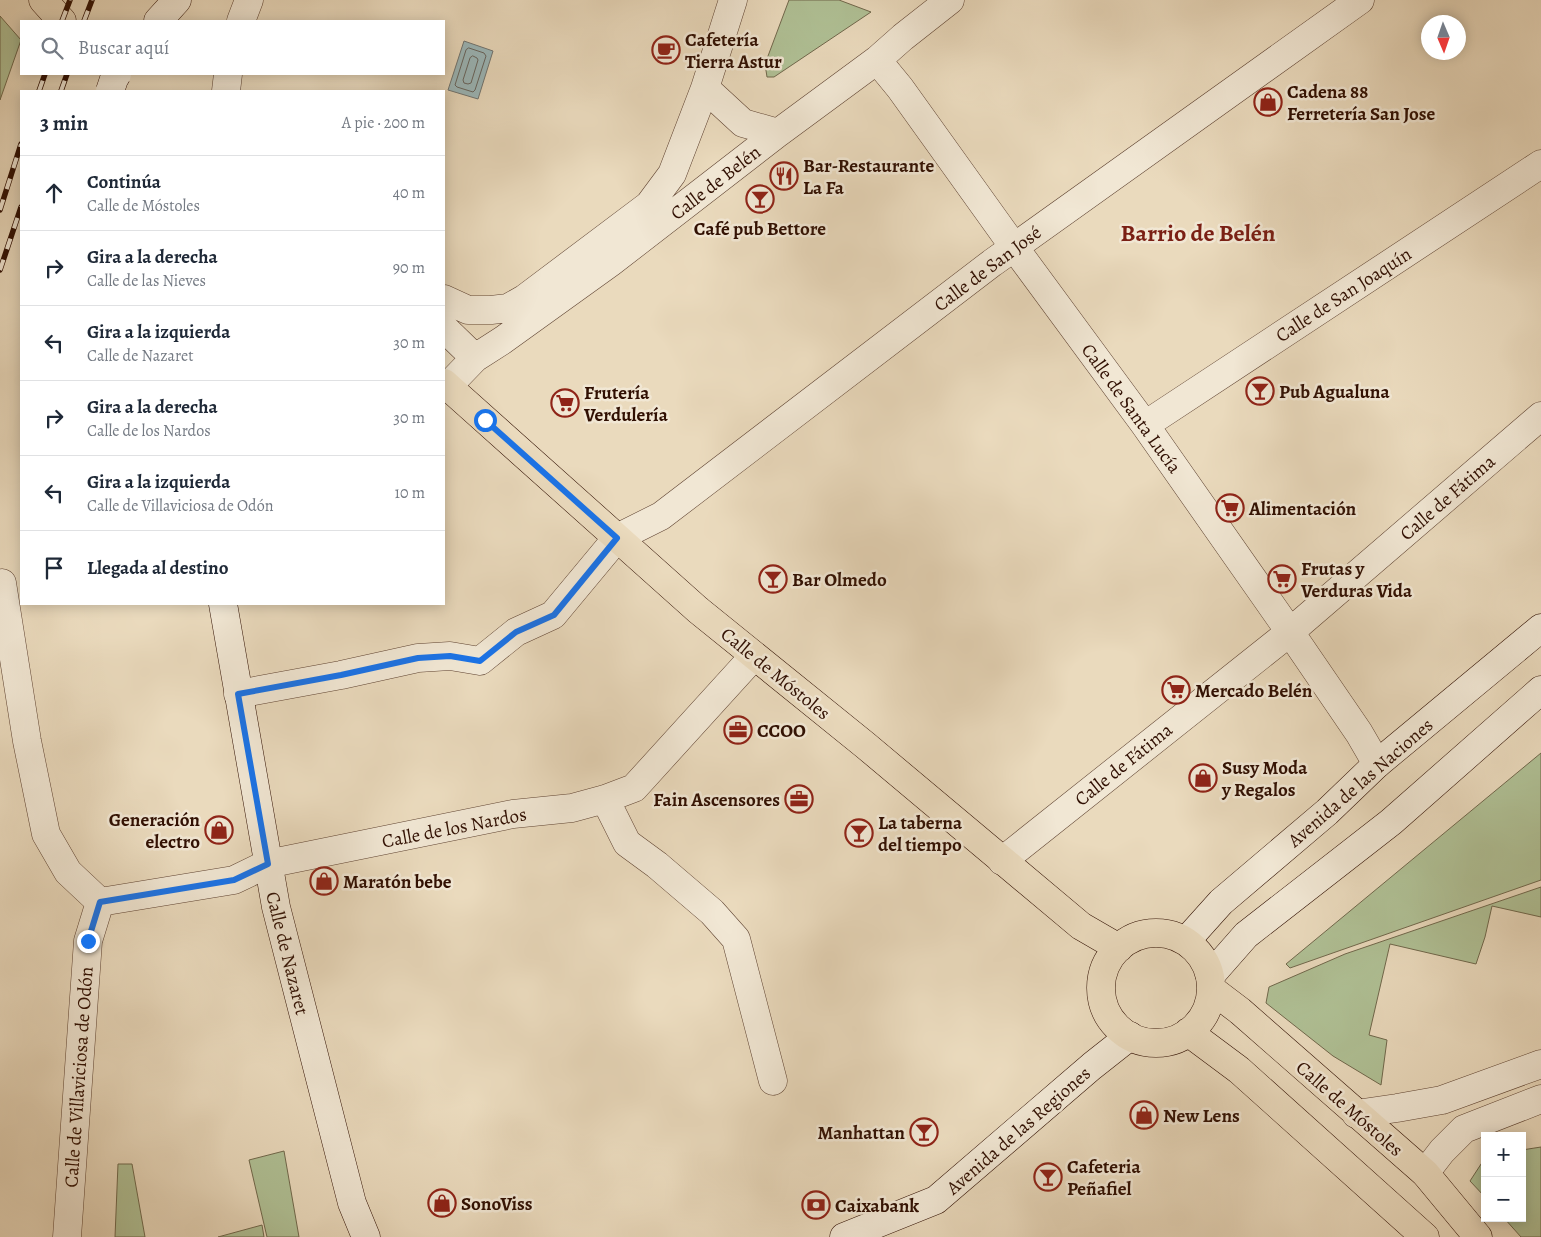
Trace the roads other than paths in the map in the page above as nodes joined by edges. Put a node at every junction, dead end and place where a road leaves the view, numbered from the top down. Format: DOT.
graph roads {
  1 [pos="43,0"];
  2 [pos="177,0"];
  3 [pos="249,0"];
  4 [pos="733,0"];
  5 [pos="950,0"];
  6 [pos="1360,0"];
  7 [pos="61,20"];
  8 [pos="159,20"];
  9 [pos="241,20"];
  10 [pos="877,60"];
  11 [pos="108,75"];
  12 [pos="116,75"];
  13 [pos="228,75"];
  14 [pos="706,88"];
  15 [pos="110,90"];
  16 [pos="121,90"];
  17 [pos="226,90"];
  18 [pos="778,133"];
  19 [pos="1541,164"];
  20 [pos="1014,247"];
  21 [pos="445,299"];
  22 [pos="445,329"];
  23 [pos="475,358"];
  24 [pos="446,385"];
  25 [pos="1541,416"];
  26 [pos="1145,425"];
  27 [pos="608,548"];
  28 [pos="2,583"];
  29 [pos="223,605"];
  30 [pos="1541,628"];
  31 [pos="1290,632"];
  32 [pos="754,656"];
  33 [pos="1541,690"];
  34 [pos="238,694"];
  35 [pos="1377,764"];
  36 [pos="605,798"];
  37 [pos="1002,861"];
  38 [pos="268,864"];
  39 [pos="100,902"];
  40 [pos="1186,941"];
  41 [pos="1119,948"];
  42 [pos="1211,983"];
  43 [pos="1188,1032"];
  44 [pos="1130,1036"];
  45 [pos="1541,1064"];
  46 [pos="773,1081"];
  47 [pos="1541,1099"];
  48 [pos="1356,1114"];
  49 [pos="1425,1173"];
  50 [pos="67,1237"];
  51 [pos="366,1237"];
  52 [pos="844,1237"];
  53 [pos="1425,1237"];
  54 [pos="1478,1237"];
  1 -- 7 [label="main road"];
  2 -- 8 [label="street"];
  3 -- 9 [label="street"];
  4 -- 14 [label="street"];
  5 -- 10 [label="street, Calle de Belén"];
  6 -- 20 [label="street, Calle de San José"];
  10 -- 18 [label="street, Calle de Belén"];
  10 -- 20 [label="street, Calle de Santa Lucía"];
  11 -- 16 [label="main road"];
  12 -- 15 [label="street, bridge"];
  13 -- 17 [label="street"];
  14 -- 18 [label="street"];
  14 -- 21 [label="street"];
  18 -- 23 [label="street, Calle de Belén"];
  19 -- 26 [label="street, Calle de San Joaquín"];
  20 -- 26 [label="street, Calle de Santa Lucía"];
  20 -- 27 [label="street, Calle de San José"];
  22 -- 23 [label="street"];
  23 -- 24 [label="street, Calle de Belén"];
  24 -- 27 [label="main road, Calle de Móstoles"];
  25 -- 31 [label="street, Calle de Fátima"];
  26 -- 31 [label="street, Calle de Santa Lucía"];
  27 -- 32 [label="main road, Calle de Móstoles"];
  27 -- 34 [label="street"];
  28 -- 39 [label="street"];
  29 -- 34 [label="street, Calle de Nazaret"];
  30 -- 35 [label="street, Avenida de las Naciones"];
  31 -- 35 [label="street, Calle de Santa Lucía"];
  31 -- 37 [label="street, Calle de Fátima"];
  32 -- 36 [label="street, Calle de los Nardos"];
  32 -- 37 [label="main road, Calle de Móstoles"];
  33 -- 42 [label="street"];
  34 -- 38 [label="street, Calle de Nazaret"];
  35 -- 40 [label="street, Avenida de las Naciones"];
  36 -- 38 [label="street, Calle de los Nardos"];
  36 -- 46 [label="street"];
  37 -- 41 [label="main road, Calle de Móstoles"];
  38 -- 39 [label="street, Calle de los Nardos"];
  38 -- 51 [label="street, Calle de Nazaret"];
  39 -- 50 [label="street, Calle de Villaviciosa de Odón"];
  40 -- 41 [label="main road"];
  40 -- 42 [label="main road"];
  41 -- 44 [label="main road"];
  42 -- 43 [label="main road"];
  42 -- 48 [label="main road, Calle de Móstoles"];
  43 -- 44 [label="main road"];
  43 -- 53 [label="main road"];
  44 -- 52 [label="street, Avenida de las Regiones"];
  45 -- 48 [label="street"];
  47 -- 49 [label="street"];
  48 -- 49 [label="main road, Calle de Móstoles"];
  49 -- 54 [label="main road, Calle de Móstoles"];
}
